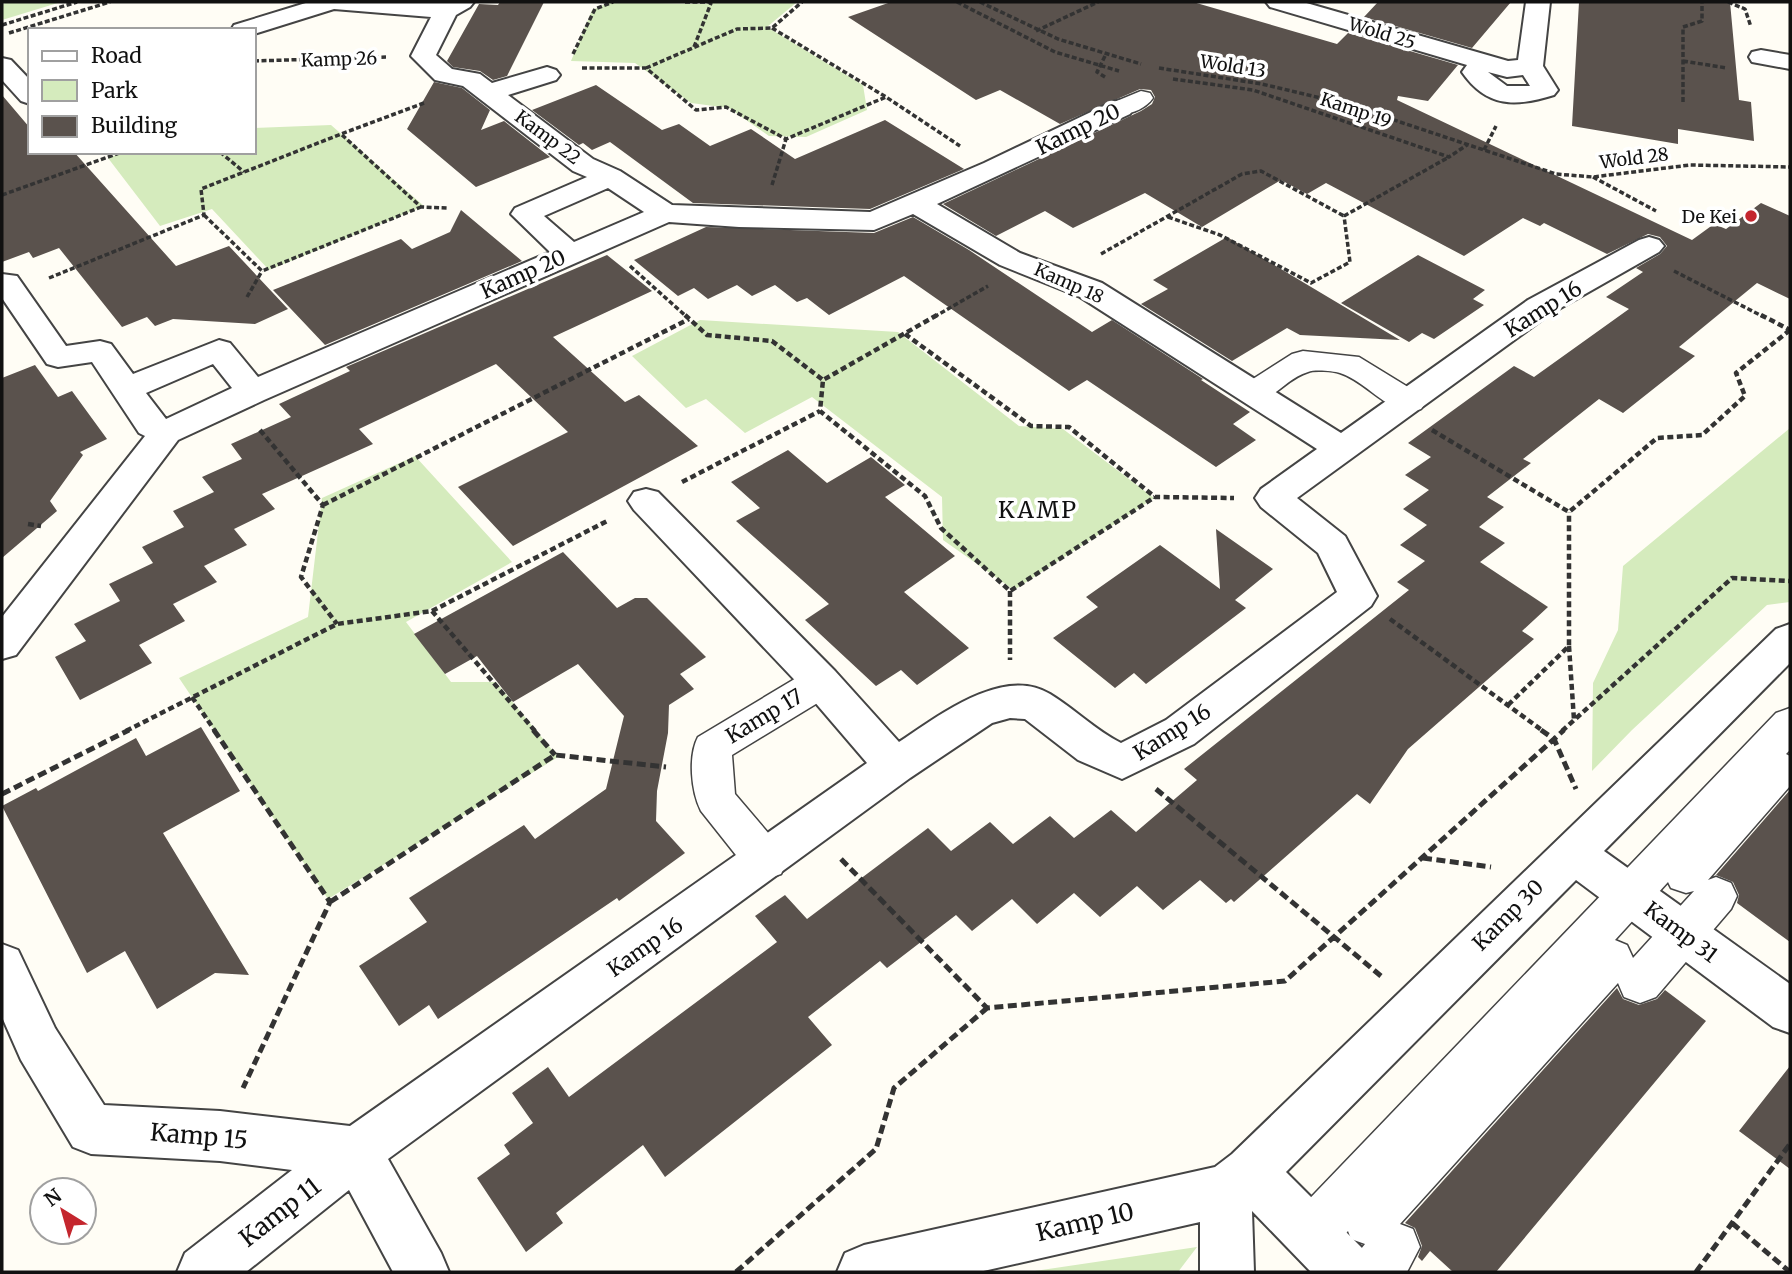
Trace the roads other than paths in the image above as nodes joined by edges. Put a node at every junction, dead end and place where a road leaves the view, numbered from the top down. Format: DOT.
graph roads {
  1 [pos="1278,2"];
  2 [pos="1538,2"];
  3 [pos="454,6"];
  4 [pos="249,28"];
  5 [pos="1761,57"];
  6 [pos="1790,62"];
  7 [pos="2,65"];
  8 [pos="557,72"];
  9 [pos="483,88"];
  10 [pos="24,102"];
  11 [pos="1131,103"];
  12 [pos="610,177"];
  13 [pos="916,204"];
  14 [pos="665,213"];
  15 [pos="1644,249"];
  16 [pos="569,253"];
  17 [pos="10,287"];
  18 [pos="127,389"];
  19 [pos="1253,393"];
  20 [pos="244,396"];
  21 [pos="1404,406"];
  22 [pos="166,432"];
  23 [pos="1340,448"];
  24 [pos="646,501"];
  25 [pos="1790,639"];
  26 [pos="2,644"];
  27 [pos="821,682"];
  28 [pos="1790,724"];
  29 [pos="1790,758"];
  30 [pos="895,766"];
  31 [pos="1572,852"];
  32 [pos="766,861"];
  33 [pos="1629,893"];
  34 [pos="1684,934"];
  35 [pos="2,965"];
  36 [pos="1790,1011"];
  37 [pos="356,1152"];
  38 [pos="1238,1181"];
  39 [pos="1311,1234"];
  40 [pos="1380,1247"];
  41 [pos="204,1272"];
  42 [pos="422,1272"];
  43 [pos="864,1272"];
  44 [pos="1227,1272"];
  45 [pos="1348,1272"];
  1 -- 2 [label="street, Wold 25"];
  3 -- 4 [label="street"];
  3 -- 9 [label="street, Kamp 22"];
  5 -- 6 [label="street"];
  7 -- 10 [label="street"];
  8 -- 9 [label="street, Kamp 22"];
  9 -- 12 [label="street, Kamp 22"];
  11 -- 13 [label="street, Kamp 20"];
  12 -- 14 [label="street, Kamp 22"];
  12 -- 16 [label="street, Kamp 22"];
  13 -- 14 [label="street, Kamp 20"];
  13 -- 19 [label="street, Kamp 18"];
  14 -- 16 [label="street, Kamp 20"];
  15 -- 21 [label="street, Kamp 16"];
  16 -- 20 [label="street, Kamp 20"];
  17 -- 18 [label="street"];
  18 -- 20 [label="street"];
  18 -- 22 [label="street"];
  19 -- 21 [label="street"];
  19 -- 23 [label="street, Kamp 18"];
  20 -- 22 [label="street, Kamp 20"];
  21 -- 23 [label="street, Kamp 16"];
  22 -- 26 [label="street, Kamp 20"];
  23 -- 30 [label="street, Kamp 16"];
  24 -- 27 [label="street, Kamp 17"];
  25 -- 31 [label="street, Kamp 30"];
  27 -- 30 [label="street, Kamp 17"];
  27 -- 32 [label="street, Kamp 17"];
  28 -- 33 [label="street"];
  29 -- 34 [label="street"];
  30 -- 32 [label="street, Kamp 16"];
  31 -- 33 [label="street, Kamp 31"];
  31 -- 38 [label="street, Kamp 30"];
  32 -- 37 [label="street, Kamp 16"];
  33 -- 34 [label="street, Kamp 31"];
  33 -- 39 [label="street"];
  34 -- 36 [label="street, Kamp 31"];
  34 -- 40 [label="street"];
  35 -- 37 [label="street, Kamp 15"];
  37 -- 41 [label="street, Kamp 11"];
  37 -- 42 [label="street"];
  38 -- 39 [label="street"];
  38 -- 43 [label="street, Kamp 10"];
  38 -- 44 [label="street"];
  39 -- 45 [label="street"];
}
